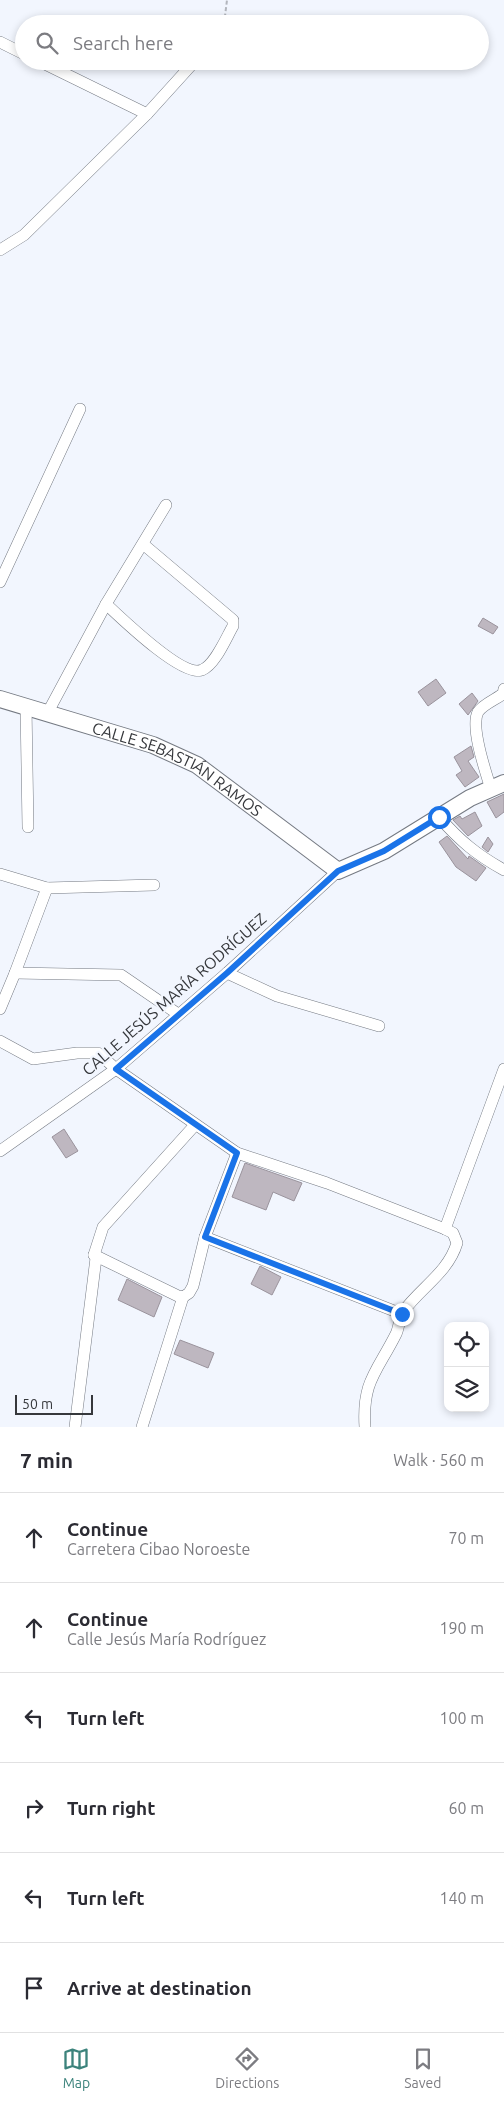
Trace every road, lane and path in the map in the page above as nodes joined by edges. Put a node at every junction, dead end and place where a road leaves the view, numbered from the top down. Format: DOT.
graph roads {
  1 [pos="227,0"];
  2 [pos="225,15"];
  3 [pos="0,42"];
  4 [pos="15,50"];
  5 [pos="57,70"];
  6 [pos="187,70"];
  7 [pos="147,114"];
  8 [pos="0,250"];
  9 [pos="80,409"];
  10 [pos="166,505"];
  11 [pos="142,544"];
  12 [pos="0,582"];
  13 [pos="106,604"];
  14 [pos="504,689"];
  15 [pos="0,699"];
  16 [pos="26,706"];
  17 [pos="48,712"];
  18 [pos="497,786"];
  19 [pos="439,817"];
  20 [pos="28,828"];
  21 [pos="504,870"];
  22 [pos="338,871"];
  23 [pos="0,874"];
  24 [pos="154,885"];
  25 [pos="47,888"];
  26 [pos="16,973"];
  27 [pos="227,973"];
  28 [pos="0,1009"];
  29 [pos="178,1014"];
  30 [pos="379,1026"];
  31 [pos="0,1041"];
  32 [pos="116,1069"];
  33 [pos="504,1070"];
  34 [pos="195,1125"];
  35 [pos="0,1150"];
  36 [pos="237,1153"];
  37 [pos="445,1228"];
  38 [pos="205,1237"];
  39 [pos="94,1255"];
  40 [pos="183,1297"];
  41 [pos="402,1314"];
  42 [pos="75,1427"];
  43 [pos="142,1427"];
  44 [pos="365,1427"];
  1 -- 2 [label="path"];
  3 -- 4 [label="street"];
  5 -- 7 [label="street"];
  6 -- 7 [label="street"];
  7 -- 8 [label="street"];
  9 -- 12 [label="street"];
  10 -- 11 [label="street"];
  11 -- 13 [label="street"];
  11 -- 13 [label="street"];
  13 -- 17 [label="street"];
  14 -- 18 [label="street"];
  15 -- 16 [label="main road, CALLE SEBASTIÁN RAMOS"];
  16 -- 17 [label="main road, CALLE SEBASTIÁN RAMOS"];
  16 -- 20 [label="street"];
  17 -- 22 [label="main road, CALLE SEBASTIÁN RAMOS"];
  18 -- 19 [label="main road"];
  19 -- 21 [label="street"];
  19 -- 22 [label="main road"];
  22 -- 27 [label="street, CALLE JESÚS MARÍA RODRÍGUEZ"];
  23 -- 25 [label="street"];
  24 -- 25 [label="street"];
  25 -- 26 [label="street"];
  26 -- 28 [label="street"];
  26 -- 29 [label="street"];
  27 -- 29 [label="street, CALLE JESÚS MARÍA RODRÍGUEZ"];
  27 -- 30 [label="street"];
  29 -- 32 [label="street, CALLE JESÚS MARÍA RODRÍGUEZ"];
  31 -- 32 [label="street"];
  32 -- 34 [label="street"];
  32 -- 35 [label="street, CALLE JESÚS MARÍA RODRÍGUEZ"];
  33 -- 37 [label="street"];
  34 -- 36 [label="street"];
  34 -- 39 [label="street"];
  36 -- 37 [label="street"];
  36 -- 38 [label="street"];
  37 -- 41 [label="street"];
  38 -- 40 [label="street"];
  38 -- 41 [label="street"];
  39 -- 40 [label="street"];
  39 -- 42 [label="street"];
  40 -- 43 [label="street"];
  41 -- 44 [label="street"];
}
